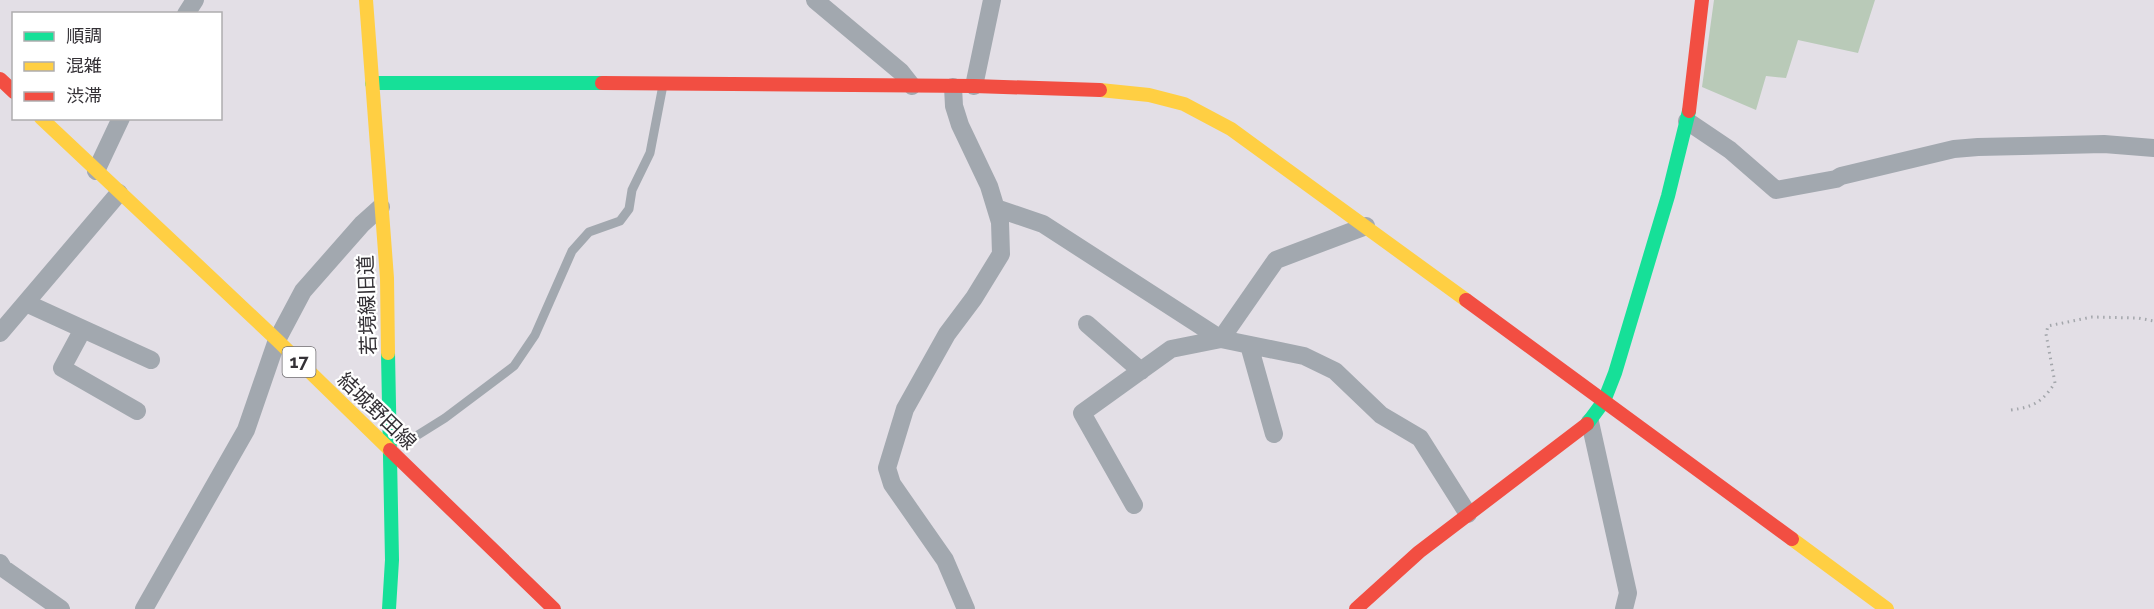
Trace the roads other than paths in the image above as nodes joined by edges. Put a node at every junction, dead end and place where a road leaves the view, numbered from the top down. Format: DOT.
graph roads {
  1 [pos="366,0"];
  2 [pos="815,0"];
  3 [pos="1702,0"];
  4 [pos="987,2"];
  5 [pos="0,79"];
  6 [pos="664,82"];
  7 [pos="372,83"];
  8 [pos="912,86"];
  9 [pos="974,86"];
  10 [pos="953,87"];
  11 [pos="12,90"];
  12 [pos="43,120"];
  13 [pos="120,120"];
  14 [pos="1687,122"];
  15 [pos="2154,148"];
  16 [pos="96,171"];
  17 [pos="119,193"];
  18 [pos="381,207"];
  19 [pos="996,208"];
  20 [pos="1366,226"];
  21 [pos="26,303"];
  22 [pos="1088,324"];
  23 [pos="82,329"];
  24 [pos="0,333"];
  25 [pos="1221,339"];
  26 [pos="277,340"];
  27 [pos="1250,345"];
  28 [pos="151,360"];
  29 [pos="1141,371"];
  30 [pos="1604,401"];
  31 [pos="137,411"];
  32 [pos="1590,422"];
  33 [pos="1274,434"];
  34 [pos="405,443"];
  35 [pos="391,452"];
  36 [pos="1134,505"];
  37 [pos="1468,514"];
  38 [pos="0,563"];
  39 [pos="61,609"];
  40 [pos="144,609"];
  41 [pos="389,609"];
  42 [pos="555,609"];
  43 [pos="966,609"];
  44 [pos="1356,609"];
  45 [pos="1624,609"];
  46 [pos="1887,609"];
  1 -- 7 [label="street, 若境線旧道"];
  2 -- 8 [label="street"];
  3 -- 14 [label="street"];
  4 -- 9 [label="street"];
  5 -- 11 [label="street"];
  6 -- 7 [label="street"];
  6 -- 8 [label="street"];
  6 -- 34 [label="lane"];
  7 -- 18 [label="street, 若境線旧道"];
  8 -- 10 [label="street"];
  9 -- 10 [label="street"];
  9 -- 20 [label="street"];
  10 -- 19 [label="street"];
  12 -- 16 [label="street, 結城野田線 / 17"];
  13 -- 16 [label="street"];
  14 -- 15 [label="street"];
  14 -- 30 [label="street"];
  16 -- 17 [label="street, 結城野田線 / 17"];
  17 -- 21 [label="street"];
  17 -- 26 [label="street, 結城野田線 / 17"];
  18 -- 26 [label="street"];
  18 -- 35 [label="street, 若境線旧道"];
  19 -- 25 [label="street"];
  19 -- 43 [label="street"];
  20 -- 25 [label="street"];
  20 -- 30 [label="street"];
  21 -- 23 [label="street"];
  21 -- 24 [label="street"];
  22 -- 29 [label="street"];
  23 -- 28 [label="street"];
  23 -- 31 [label="street"];
  25 -- 27 [label="street"];
  25 -- 29 [label="street"];
  26 -- 35 [label="street, 結城野田線 / 17"];
  26 -- 40 [label="street"];
  27 -- 33 [label="street"];
  27 -- 37 [label="street"];
  29 -- 36 [label="street"];
  30 -- 32 [label="street"];
  30 -- 46 [label="street"];
  32 -- 37 [label="street"];
  32 -- 45 [label="street"];
  35 -- 41 [label="street, 若境線旧道"];
  35 -- 42 [label="street, 結城野田線 / 17"];
  37 -- 44 [label="street"];
  38 -- 39 [label="street"];
}
